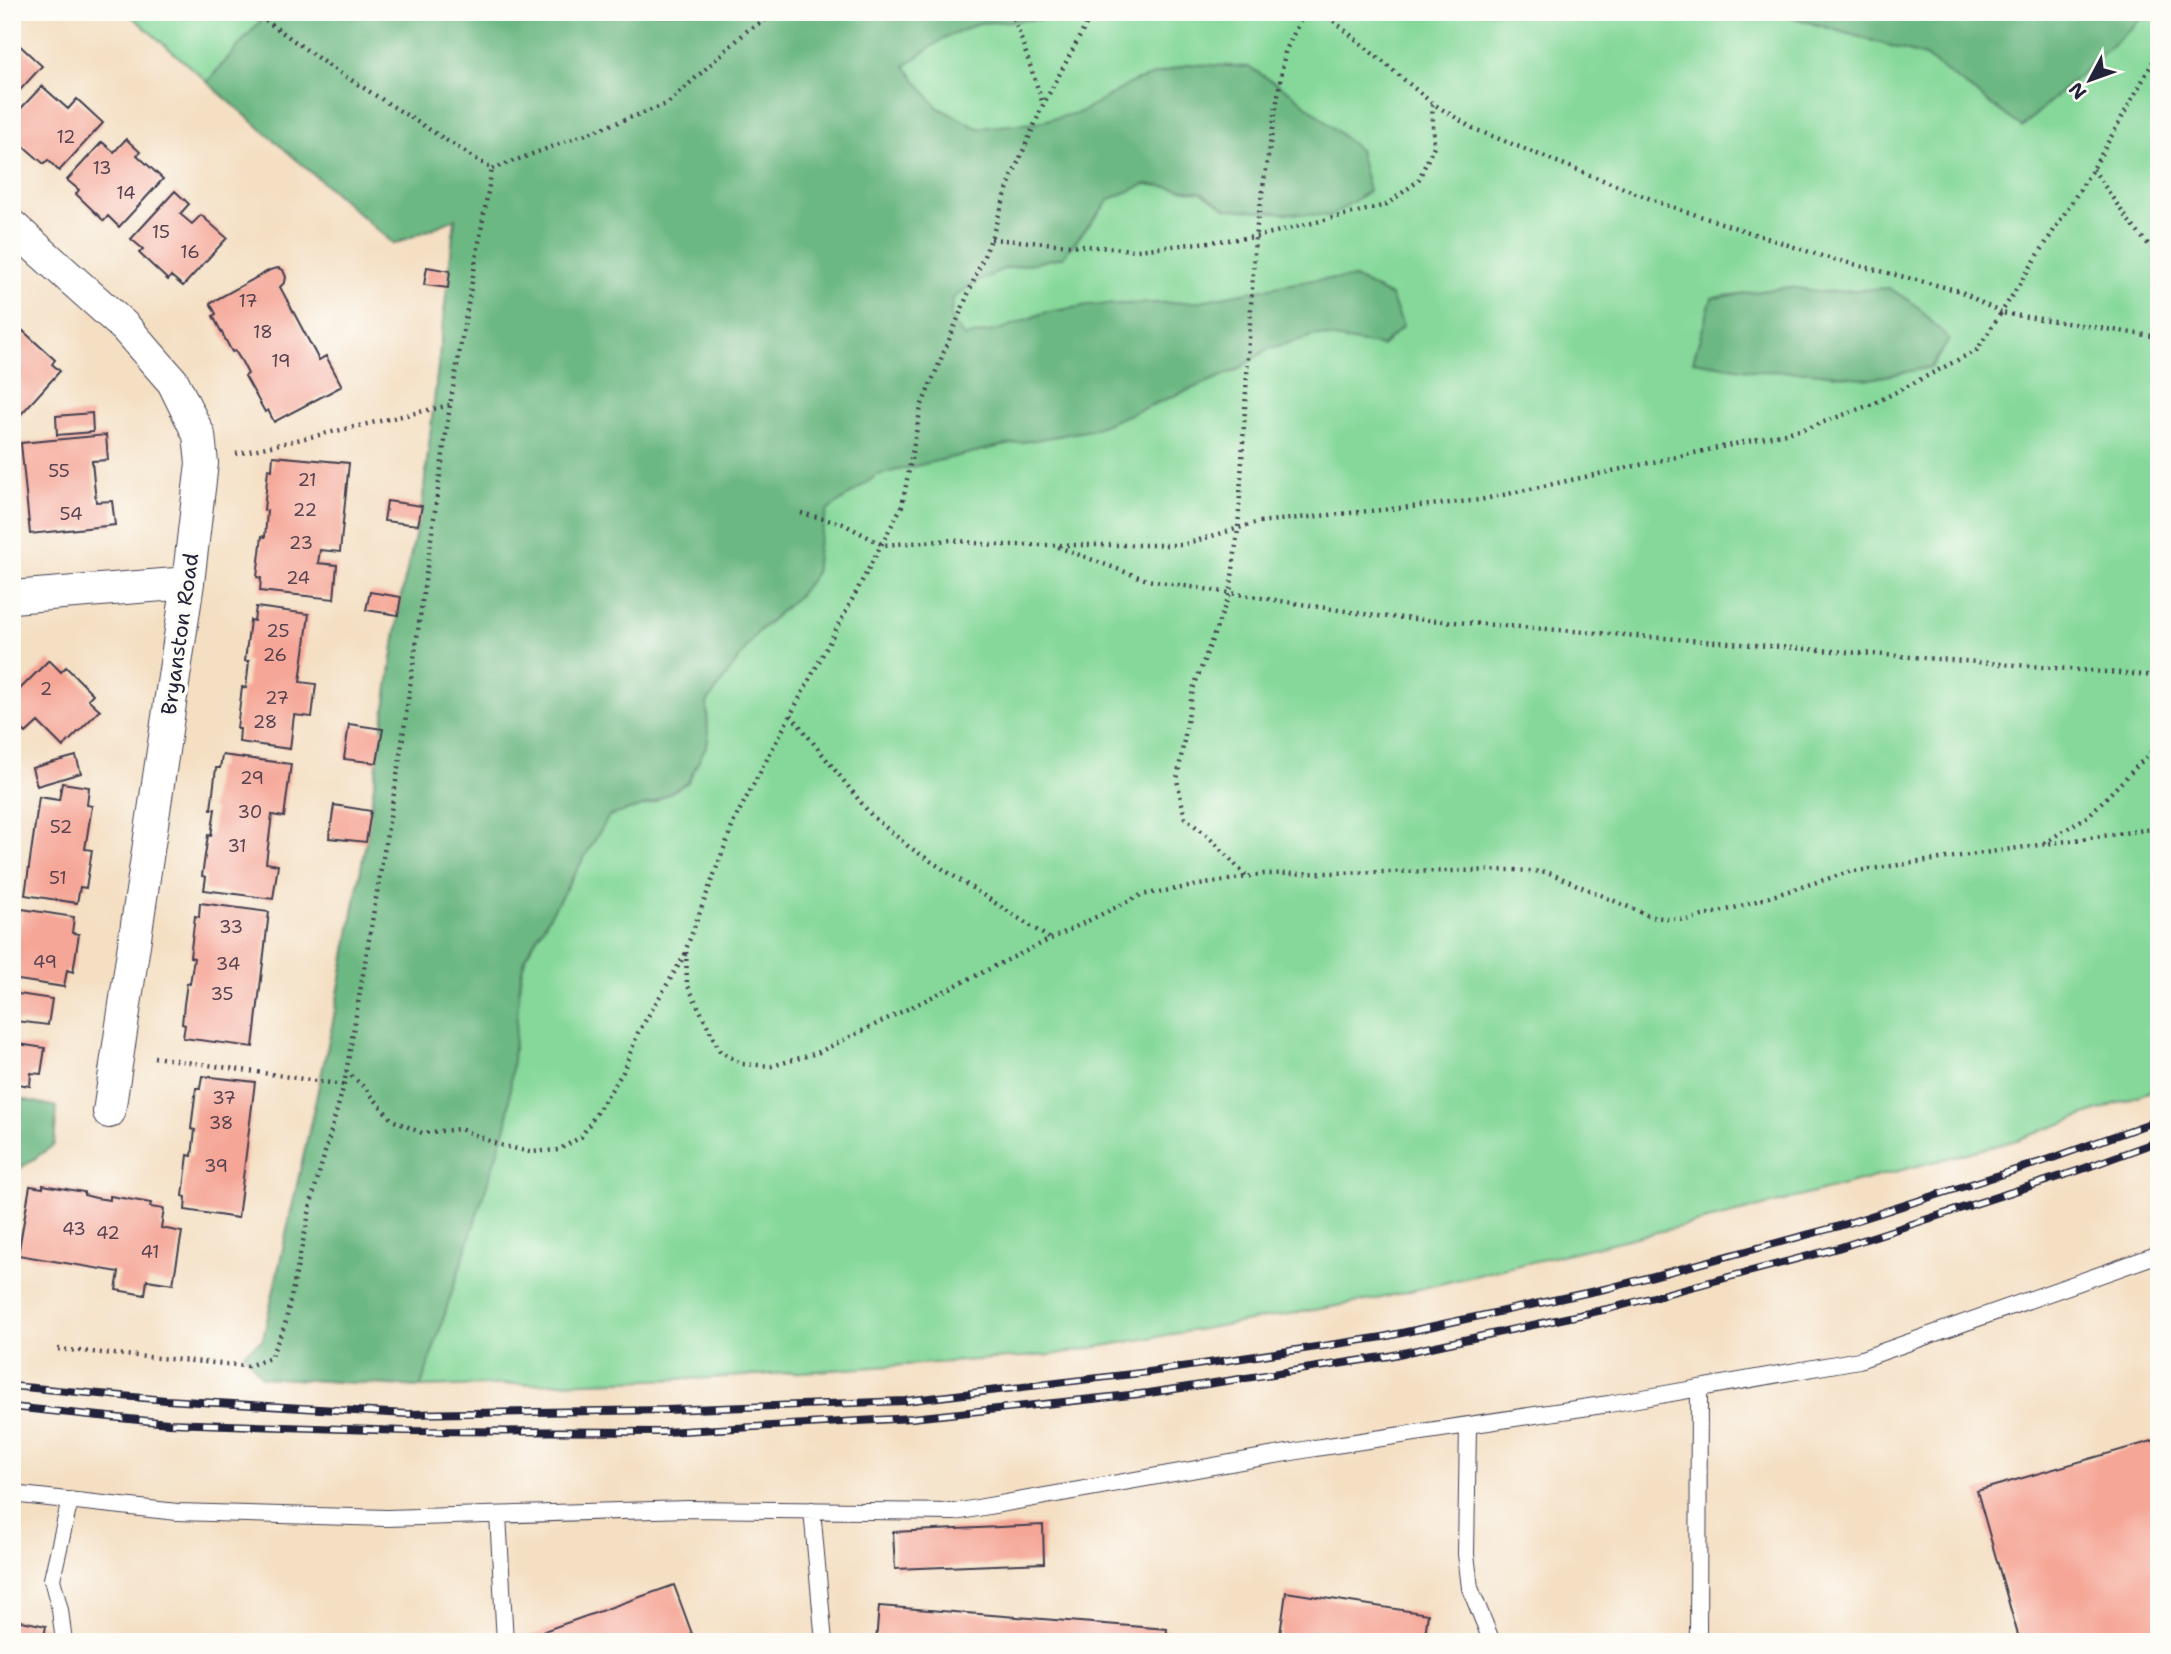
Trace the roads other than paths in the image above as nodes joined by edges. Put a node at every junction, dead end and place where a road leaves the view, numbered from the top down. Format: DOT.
graph roads {
  1 [pos="12,226"];
  2 [pos="188,583"];
  3 [pos="12,597"];
  4 [pos="109,1112"];
  5 [pos="2159,1254"];
  6 [pos="1699,1388"];
  7 [pos="1468,1425"];
  8 [pos="12,1494"];
  9 [pos="70,1500"];
  10 [pos="812,1510"];
  11 [pos="498,1515"];
  12 [pos="64,1642"];
  13 [pos="505,1642"];
  14 [pos="824,1642"];
  15 [pos="1492,1642"];
  16 [pos="1698,1642"];
  1 -- 2 [label="street, Bryanston Road"];
  2 -- 3 [label="street"];
  2 -- 4 [label="street, Bryanston Road"];
  5 -- 6 [label="lane"];
  6 -- 7 [label="lane"];
  6 -- 16 [label="lane"];
  7 -- 10 [label="lane"];
  7 -- 15 [label="lane"];
  8 -- 9 [label="lane"];
  9 -- 11 [label="lane"];
  9 -- 12 [label="lane"];
  10 -- 11 [label="lane"];
  10 -- 14 [label="lane"];
  11 -- 13 [label="lane"];
}
